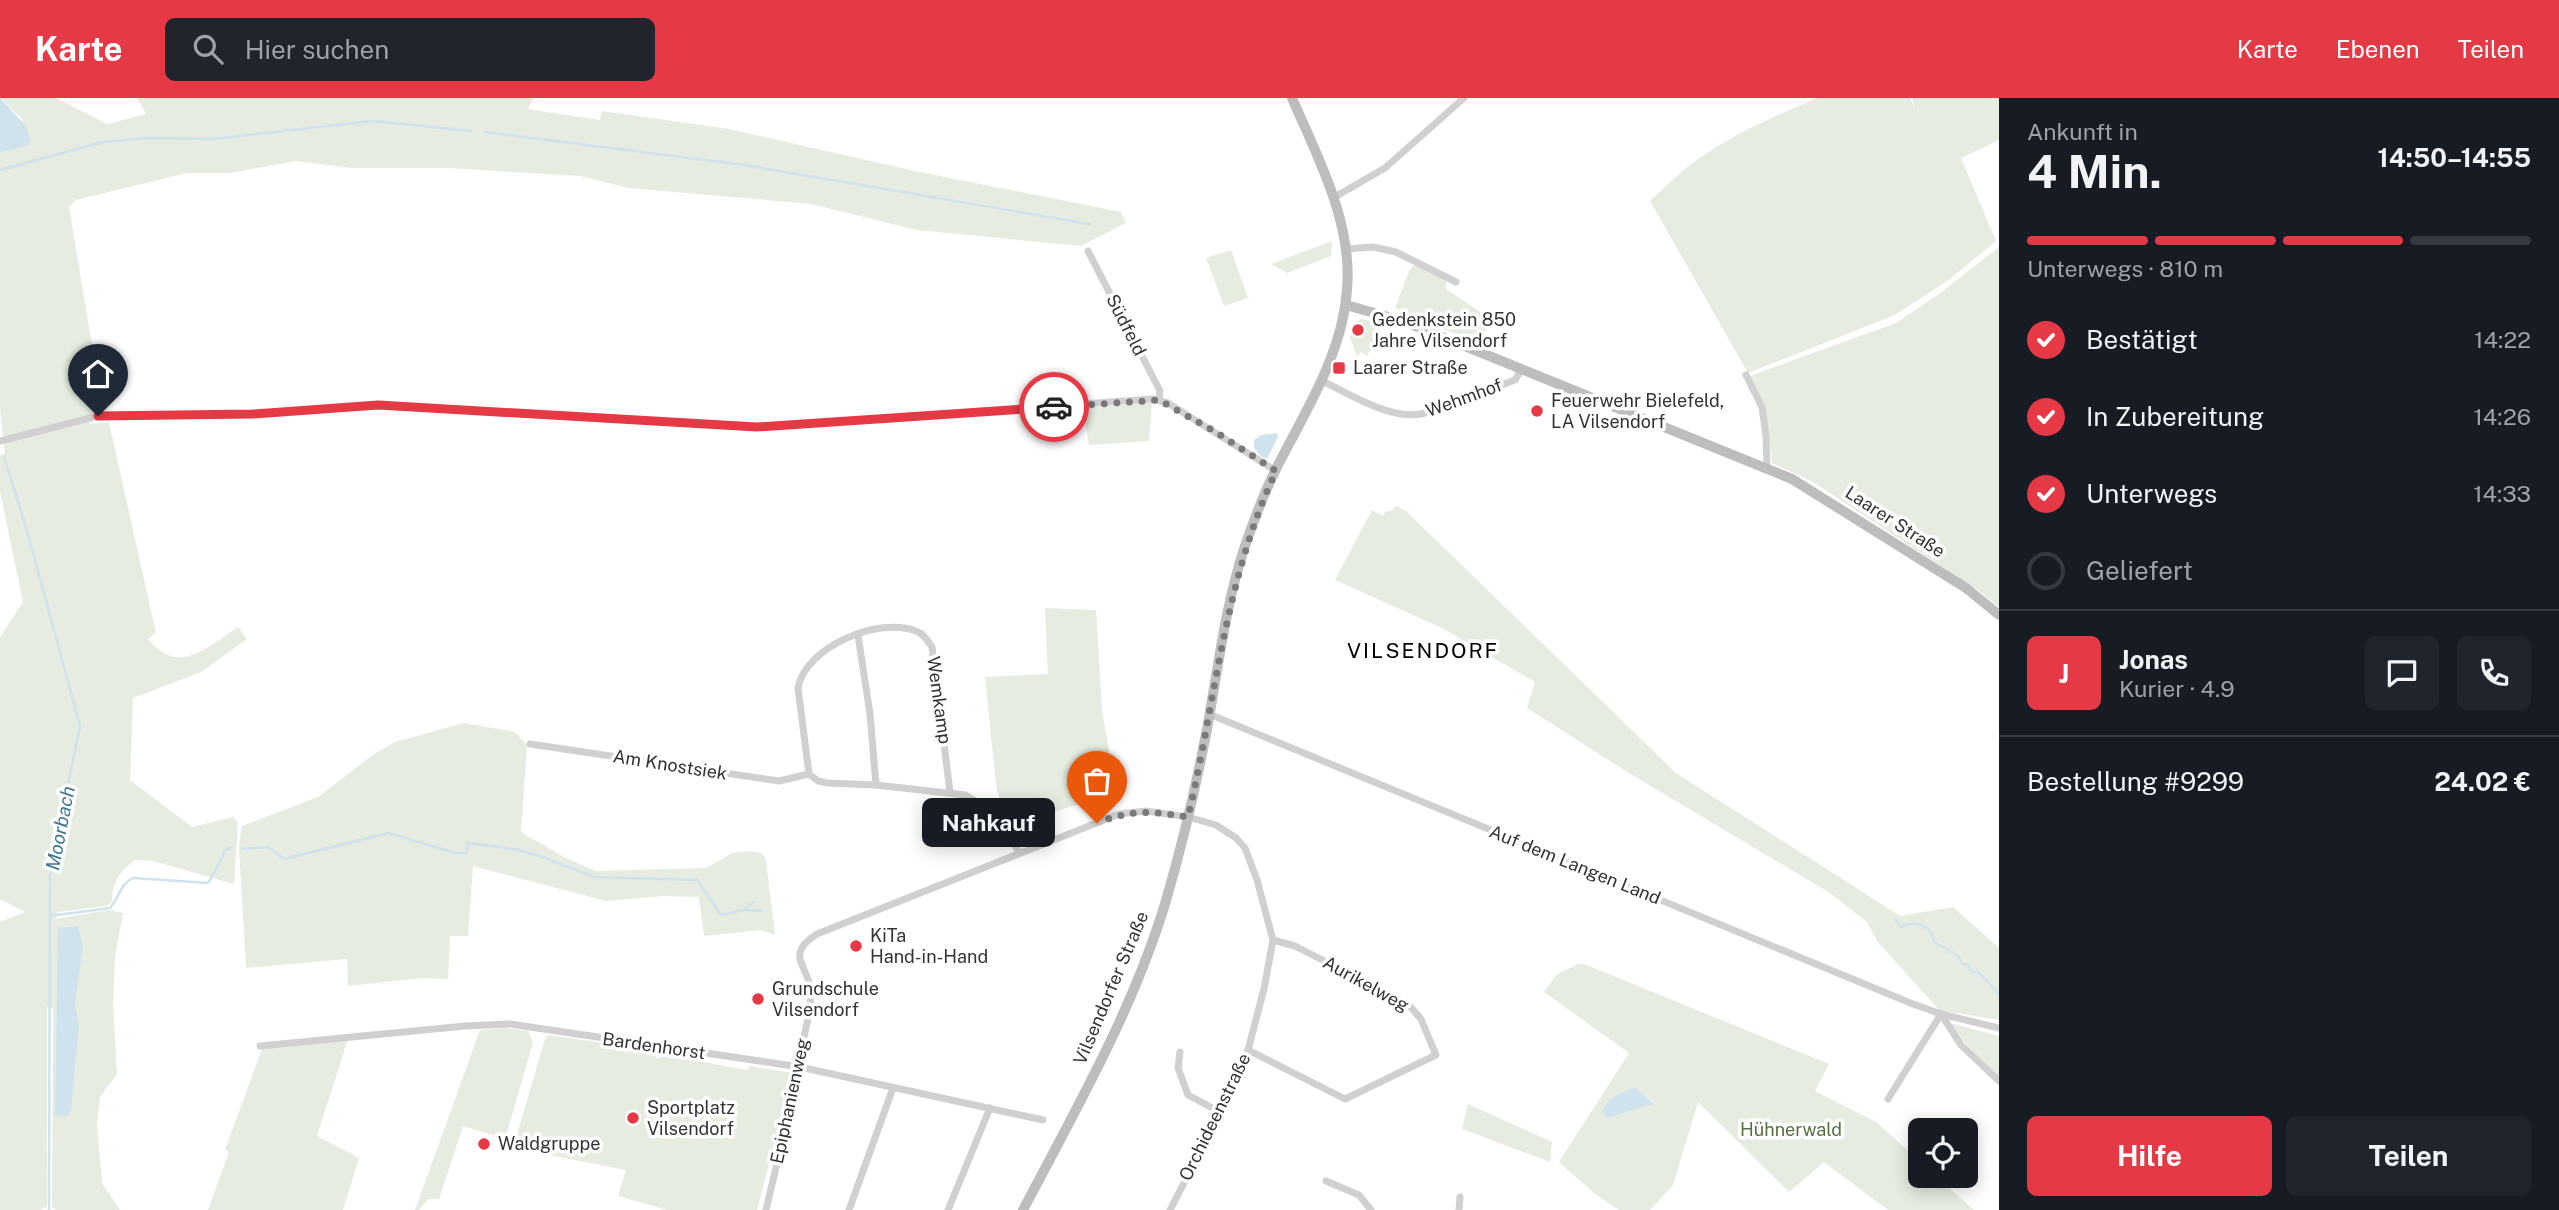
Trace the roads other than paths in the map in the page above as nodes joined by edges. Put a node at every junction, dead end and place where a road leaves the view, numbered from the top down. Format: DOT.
graph roads {
  1 [pos="1292,98"];
  2 [pos="1464,98"];
  3 [pos="1333,198"];
  4 [pos="1346,248"];
  5 [pos="1088,251"];
  6 [pos="1456,282"];
  7 [pos="1346,305"];
  8 [pos="1522,369"];
  9 [pos="1746,375"];
  10 [pos="1322,381"];
  11 [pos="1159,400"];
  12 [pos="0,441"];
  13 [pos="1767,469"];
  14 [pos="1276,471"];
  15 [pos="1999,615"];
  16 [pos="858,635"];
  17 [pos="1209,714"];
  18 [pos="530,744"];
  19 [pos="810,774"];
  20 [pos="876,785"];
  21 [pos="950,792"];
  22 [pos="1188,817"];
  23 [pos="1019,853"];
  24 [pos="1273,940"];
  25 [pos="1941,1014"];
  26 [pos="1999,1028"];
  27 [pos="260,1045"];
  28 [pos="1248,1050"];
  29 [pos="1180,1052"];
  30 [pos="800,1067"];
  31 [pos="1999,1081"];
  32 [pos="893,1088"];
  33 [pos="1888,1099"];
  34 [pos="990,1108"];
  35 [pos="1220,1112"];
  36 [pos="1043,1120"];
  37 [pos="1326,1181"];
  38 [pos="1460,1197"];
  39 [pos="1172,1208"];
  40 [pos="766,1210"];
  41 [pos="849,1210"];
  42 [pos="948,1210"];
  43 [pos="1023,1210"];
  44 [pos="1182,1210"];
  45 [pos="1371,1210"];
  46 [pos="1459,1210"];
  1 -- 3 [label="main road, Vilsendorfer Straße"];
  2 -- 3 [label="street"];
  3 -- 4 [label="main road, Vilsendorfer Straße"];
  4 -- 6 [label="street"];
  4 -- 7 [label="main road, Vilsendorfer Straße"];
  5 -- 11 [label="street, Südfeld"];
  7 -- 8 [label="main road, Laarer Straße"];
  7 -- 10 [label="main road, Vilsendorfer Straße"];
  8 -- 10 [label="street, Wehmhof"];
  8 -- 13 [label="main road, Laarer Straße"];
  9 -- 13 [label="street"];
  10 -- 14 [label="main road, Vilsendorfer Straße"];
  11 -- 12 [label="street"];
  11 -- 14 [label="street"];
  13 -- 15 [label="main road, Laarer Straße"];
  14 -- 17 [label="main road, Vilsendorfer Straße"];
  16 -- 19 [label="street, Wemkamp"];
  16 -- 20 [label="street"];
  16 -- 21 [label="street, Wemkamp"];
  17 -- 22 [label="main road, Vilsendorfer Straße"];
  17 -- 25 [label="street, Auf dem Langen Land"];
  18 -- 19 [label="street, Am Knostsiek"];
  19 -- 20 [label="street"];
  20 -- 21 [label="street"];
  21 -- 23 [label="street"];
  22 -- 23 [label="street, Epiphanienweg"];
  22 -- 24 [label="street, Orchideenstraße"];
  22 -- 43 [label="main road, Vilsendorfer Straße"];
  23 -- 30 [label="street, Epiphanienweg"];
  24 -- 28 [label="street, Orchideenstraße"];
  24 -- 28 [label="street, Aurikelweg"];
  25 -- 26 [label="street, Auf dem Langen Land"];
  25 -- 31 [label="street"];
  25 -- 33 [label="street"];
  27 -- 30 [label="street, Bardenhorst"];
  28 -- 35 [label="street, Orchideenstraße"];
  29 -- 35 [label="street"];
  30 -- 32 [label="street, Bardenhorst"];
  30 -- 40 [label="street, Epiphanienweg"];
  32 -- 34 [label="street, Bardenhorst"];
  32 -- 41 [label="street"];
  34 -- 36 [label="street, Bardenhorst"];
  34 -- 42 [label="street"];
  35 -- 39 [label="street, Orchideenstraße"];
  37 -- 45 [label="street"];
  38 -- 46 [label="street"];
  39 -- 44 [label="street, Orchideenstraße"];
}
